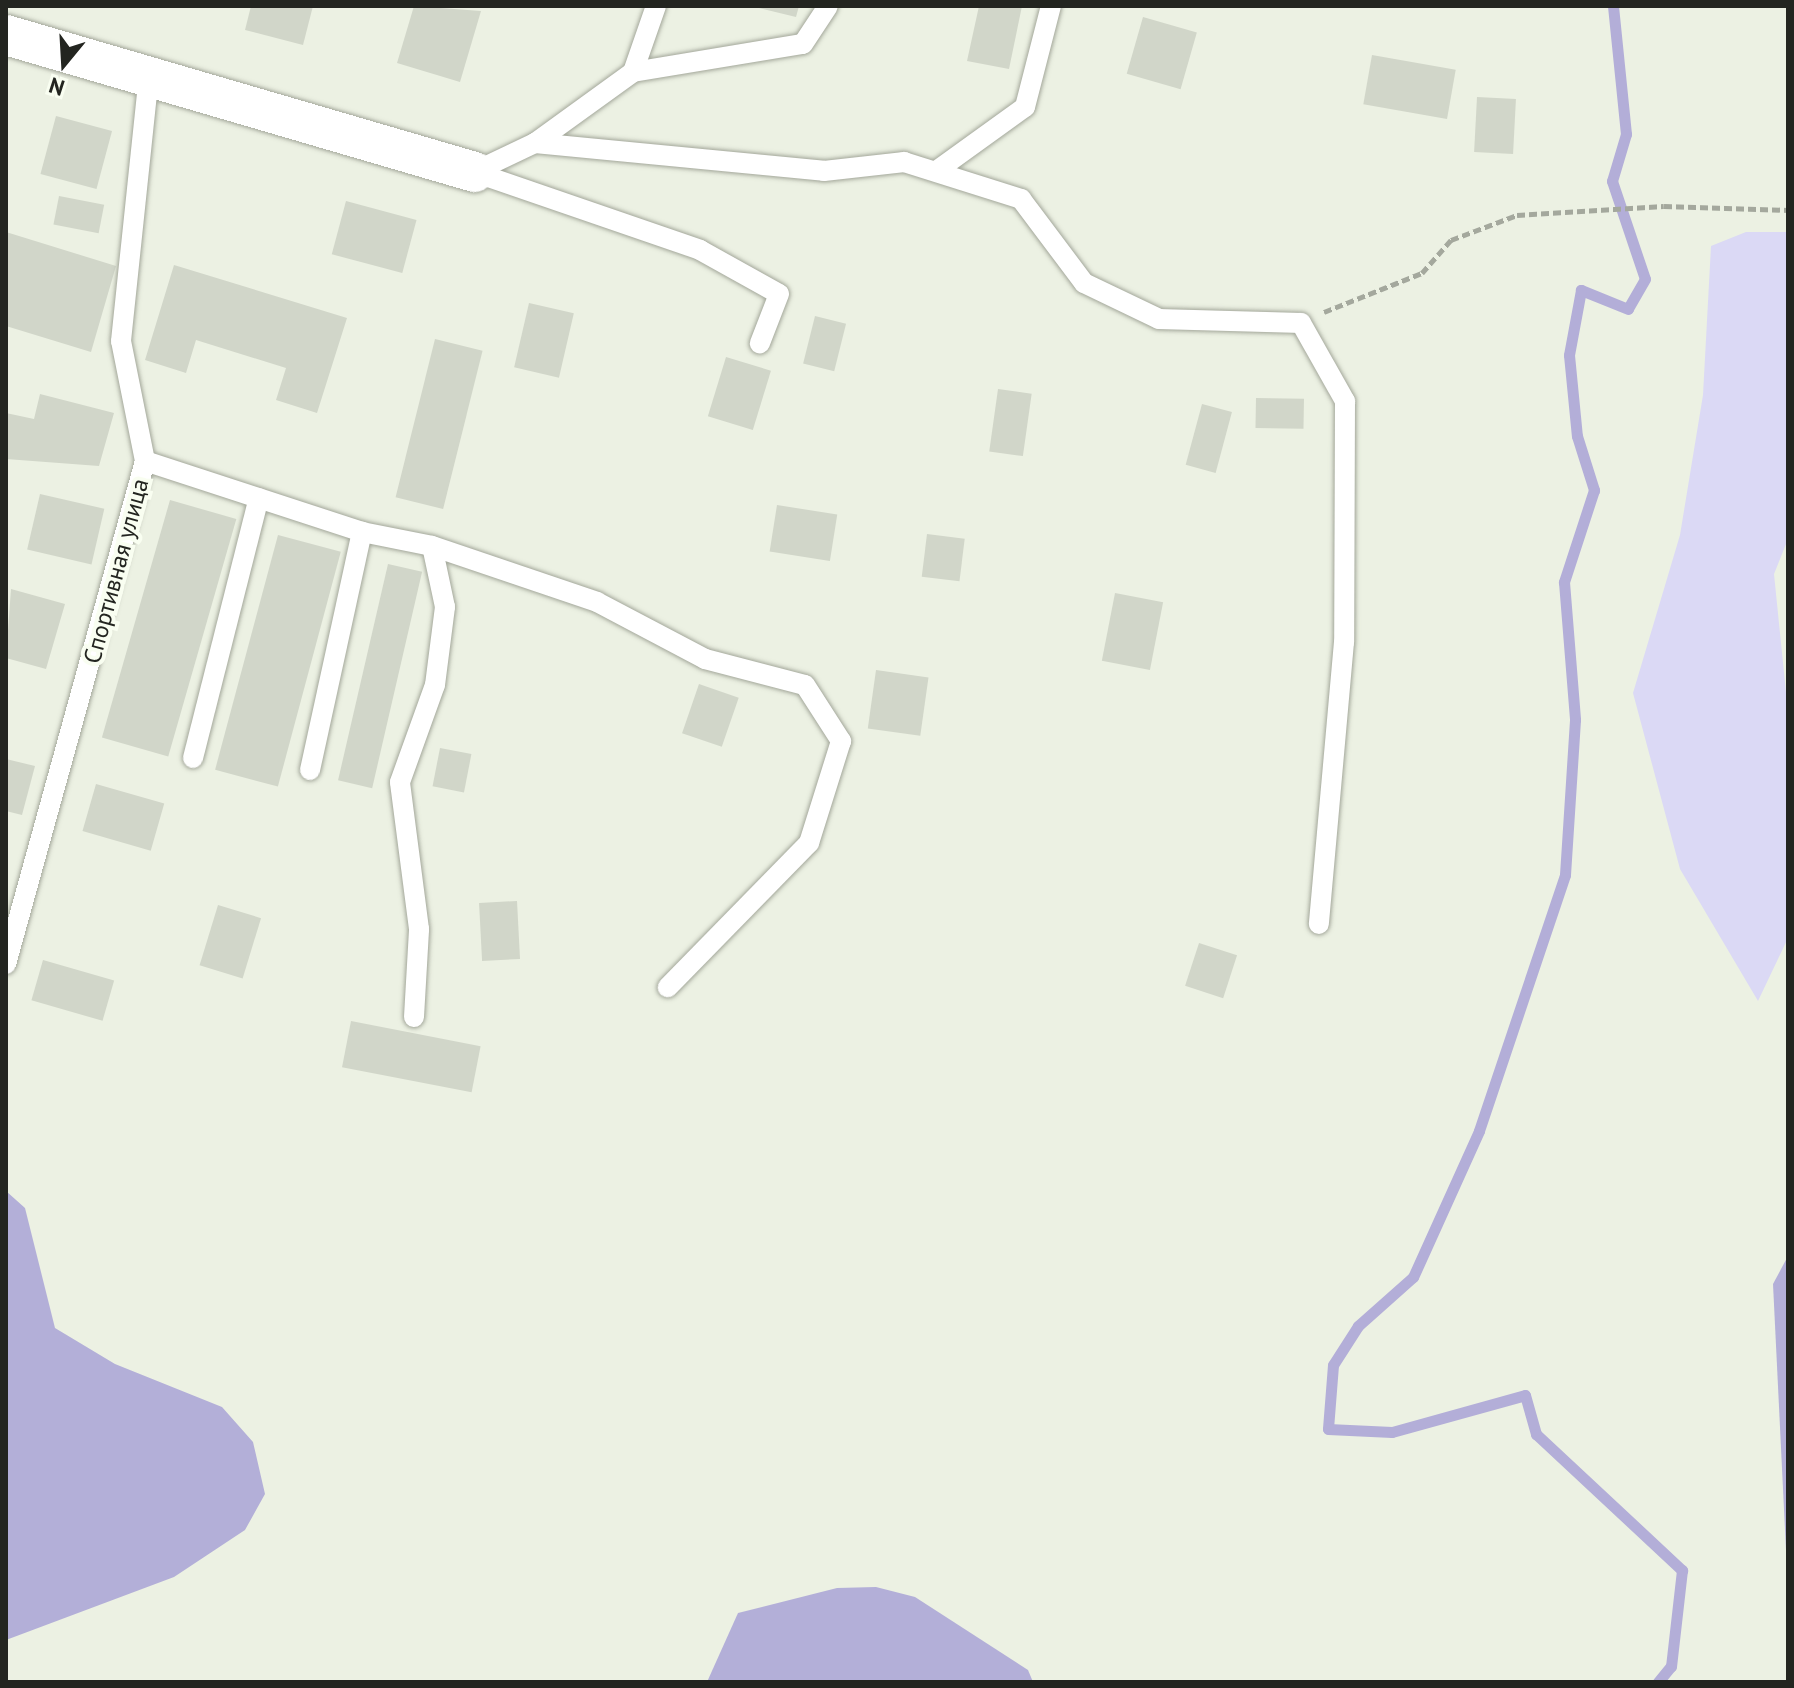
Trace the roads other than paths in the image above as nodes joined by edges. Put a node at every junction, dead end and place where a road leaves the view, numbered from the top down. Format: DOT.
graph roads {
  1 [pos="656,6"];
  2 [pos="828,6"];
  3 [pos="1051,6"];
  4 [pos="6,35"];
  5 [pos="633,72"];
  6 [pos="149,75"];
  7 [pos="535,143"];
  8 [pos="939,169"];
  9 [pos="474,172"];
  10 [pos="760,343"];
  11 [pos="145,461"];
  12 [pos="259,498"];
  13 [pos="362,532"];
  14 [pos="432,546"];
  15 [pos="193,758"];
  16 [pos="310,770"];
  17 [pos="1319,924"];
  18 [pos="6,964"];
  19 [pos="668,987"];
  20 [pos="414,1017"];
  1 -- 5 [label="lane"];
  2 -- 5 [label="lane"];
  3 -- 8 [label="lane"];
  4 -- 6 [label="street"];
  5 -- 7 [label="lane"];
  6 -- 9 [label="street"];
  6 -- 11 [label="lane, Спортивная улица"];
  7 -- 8 [label="lane"];
  7 -- 9 [label="lane"];
  8 -- 17 [label="lane"];
  9 -- 10 [label="lane"];
  11 -- 12 [label="lane"];
  11 -- 18 [label="lane, Спортивная улица"];
  12 -- 13 [label="lane"];
  12 -- 15 [label="lane"];
  13 -- 14 [label="lane"];
  13 -- 16 [label="lane"];
  14 -- 19 [label="lane"];
  14 -- 20 [label="lane"];
}
